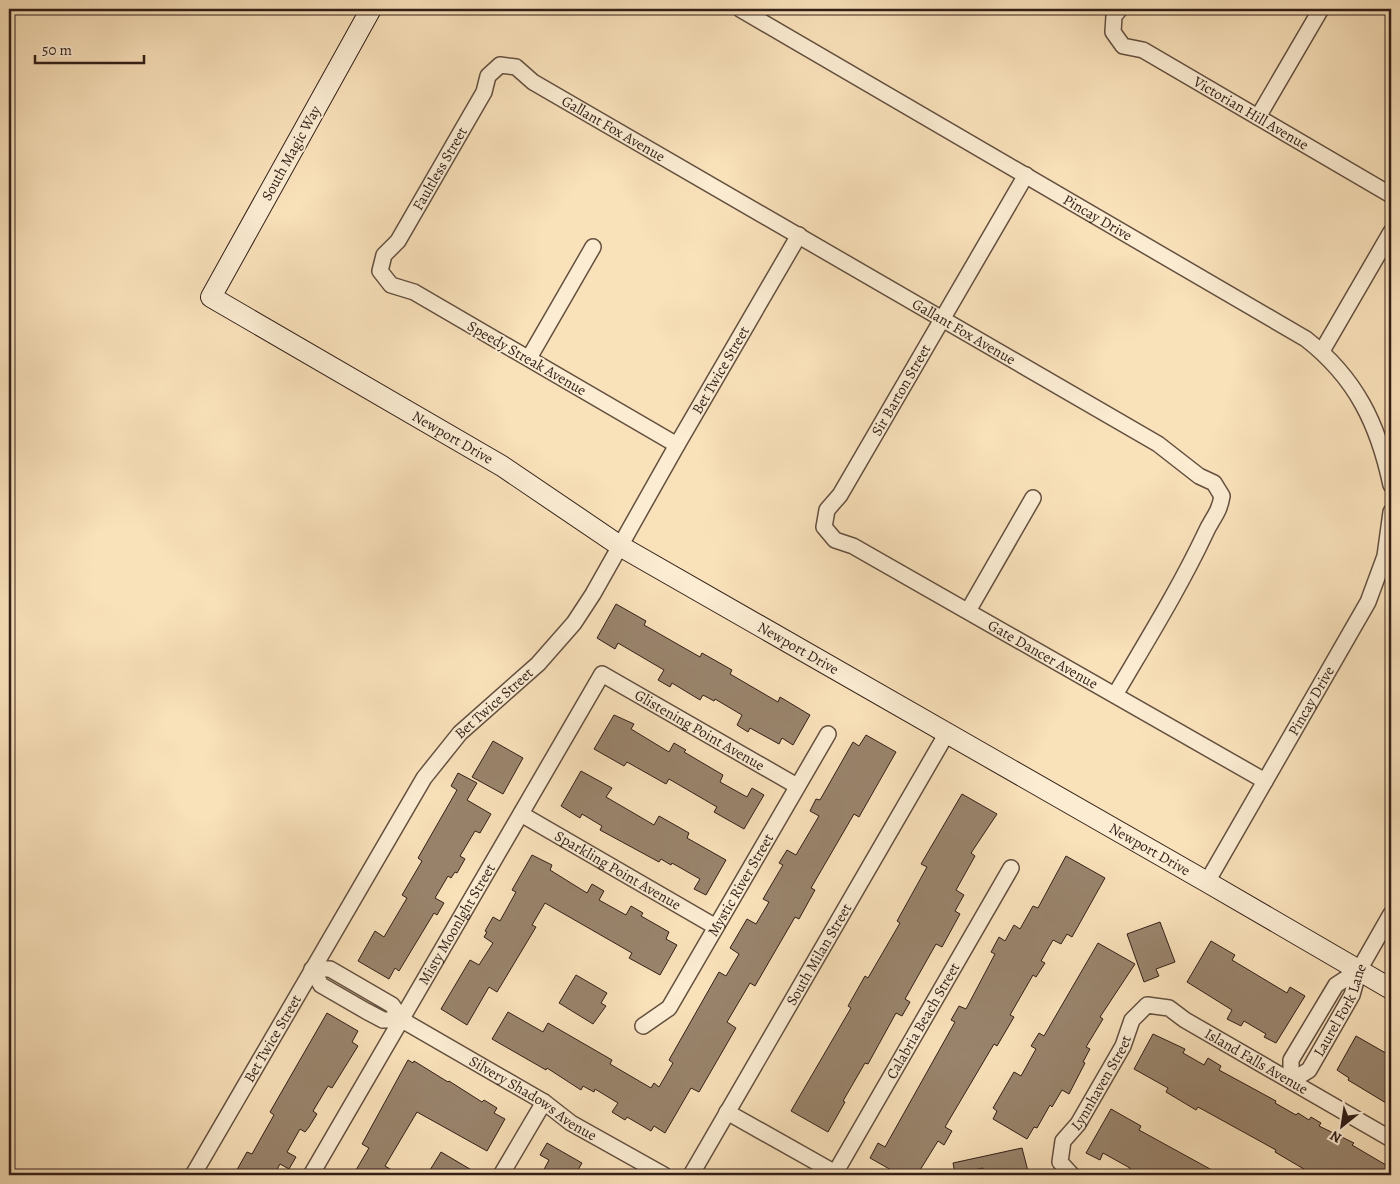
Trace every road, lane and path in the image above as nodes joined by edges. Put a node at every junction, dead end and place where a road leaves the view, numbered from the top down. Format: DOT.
graph roads {
  1 [pos="371,9"];
  2 [pos="740,9"];
  3 [pos="1120,9"];
  4 [pos="1321,9"];
  5 [pos="500,65"];
  6 [pos="1258,117"];
  7 [pos="1026,175"];
  8 [pos="1391,195"];
  9 [pos="1391,232"];
  10 [pos="799,235"];
  11 [pos="593,247"];
  12 [pos="380,271"];
  13 [pos="210,297"];
  14 [pos="943,319"];
  15 [pos="1322,351"];
  16 [pos="529,358"];
  17 [pos="677,445"];
  18 [pos="1391,484"];
  19 [pos="1033,498"];
  20 [pos="1391,512"];
  21 [pos="824,527"];
  22 [pos="620,546"];
  23 [pos="968,611"];
  24 [pos="602,674"];
  25 [pos="1115,695"];
  26 [pos="947,733"];
  27 [pos="828,734"];
  28 [pos="1265,781"];
  29 [pos="797,786"];
  30 [pos="521,814"];
  31 [pos="1011,868"];
  32 [pos="1207,882"];
  33 [pos="1391,914"];
  34 [pos="716,927"];
  35 [pos="312,970"];
  36 [pos="1359,970"];
  37 [pos="1391,990"];
  38 [pos="1147,1005"];
  39 [pos="402,1020"];
  40 [pos="643,1026"];
  41 [pos="1291,1081"];
  42 [pos="544,1102"];
  43 [pos="727,1112"];
  44 [pos="1391,1139"];
  45 [pos="193,1175"];
  46 [pos="311,1175"];
  47 [pos="501,1175"];
  48 [pos="664,1175"];
  49 [pos="691,1175"];
  50 [pos="836,1175"];
  51 [pos="1072,1175"];
  1 -- 13 [label="street, South Magic Way"];
  2 -- 7 [label="street, Pincay Drive"];
  3 -- 6 [label="street, Victorian Hill Avenue"];
  4 -- 6 [label="street"];
  5 -- 10 [label="street, Gallant Fox Avenue"];
  5 -- 12 [label="street, Faultless Street"];
  6 -- 8 [label="street, Victorian Hill Avenue"];
  7 -- 14 [label="street, Sir Barton Street"];
  7 -- 15 [label="street, Pincay Drive"];
  9 -- 15 [label="street"];
  10 -- 14 [label="street, Gallant Fox Avenue"];
  10 -- 17 [label="street, Bet Twice Street"];
  11 -- 16 [label="street"];
  12 -- 16 [label="street, Speedy Streak Avenue"];
  13 -- 22 [label="street, Newport Drive"];
  14 -- 21 [label="street, Sir Barton Street"];
  14 -- 25 [label="street, Gallant Fox Avenue"];
  15 -- 18 [label="street, Pincay Drive"];
  16 -- 17 [label="street, Speedy Streak Avenue"];
  17 -- 22 [label="street, Bet Twice Street"];
  19 -- 23 [label="street"];
  20 -- 28 [label="street, Pincay Drive"];
  21 -- 23 [label="street, Gate Dancer Avenue"];
  22 -- 26 [label="street, Newport Drive"];
  22 -- 35 [label="street, Bet Twice Street"];
  23 -- 25 [label="street, Gate Dancer Avenue"];
  24 -- 29 [label="street, Glistening Point Avenue"];
  24 -- 30 [label="street, Misty Moonlght Street"];
  25 -- 28 [label="street, Gate Dancer Avenue"];
  26 -- 32 [label="street, Newport Drive"];
  26 -- 43 [label="street, South Milan Street"];
  27 -- 29 [label="street, Mystic River Street"];
  28 -- 32 [label="street, Pincay Drive"];
  29 -- 34 [label="street, Mystic River Street"];
  30 -- 34 [label="street, Sparkling Point Avenue"];
  30 -- 39 [label="street, Misty Moonlght Street"];
  31 -- 50 [label="street, Calabria Beach Street"];
  32 -- 36 [label="street, Newport Drive"];
  33 -- 36 [label="street"];
  34 -- 40 [label="street, Mystic River Street"];
  35 -- 39 [label="street, Silvery Shadows Avenue"];
  35 -- 45 [label="street, Bet Twice Street"];
  36 -- 37 [label="street, Newport Drive"];
  36 -- 41 [label="street, Laurel Fork Lane"];
  36 -- 41 [label="street, Laurel Fork Lane"];
  38 -- 41 [label="street, Island Falls Avenue"];
  38 -- 51 [label="street, Lynnhaven Street"];
  39 -- 42 [label="street, Silvery Shadows Avenue"];
  39 -- 46 [label="street, Misty Moonlght Street"];
  41 -- 44 [label="street, Island Falls Avenue"];
  42 -- 47 [label="street"];
  42 -- 48 [label="street, Silvery Shadows Avenue"];
  43 -- 49 [label="street, South Milan Street"];
  43 -- 50 [label="street"];
}
